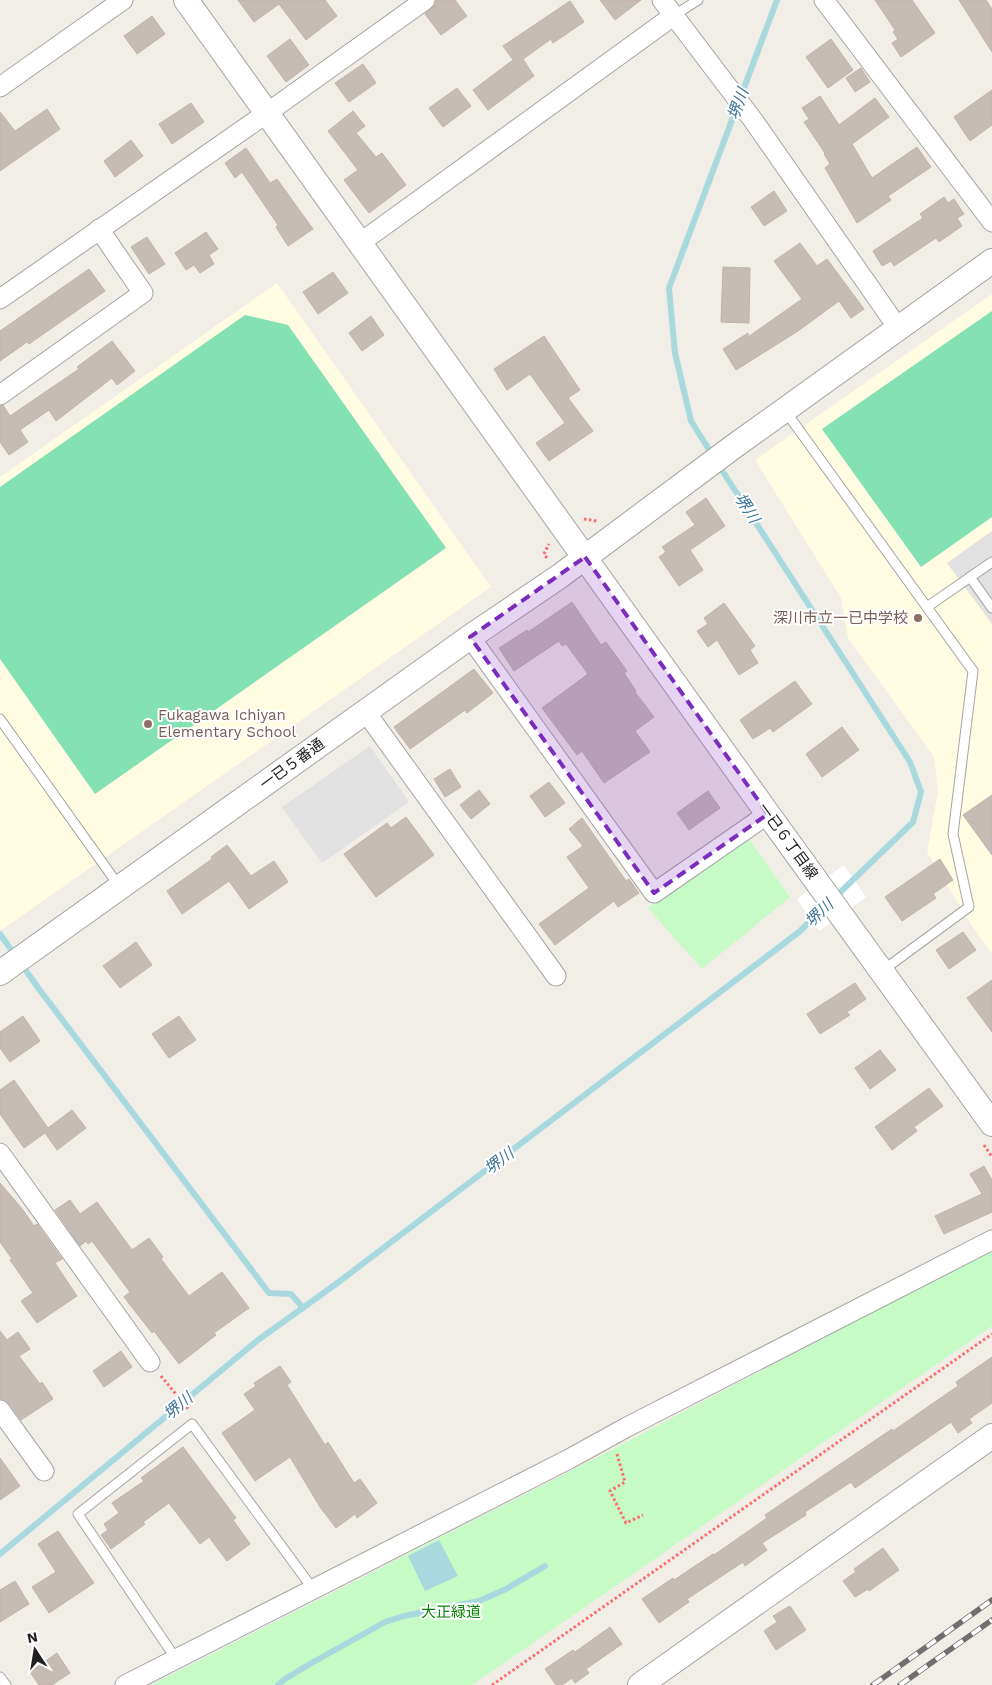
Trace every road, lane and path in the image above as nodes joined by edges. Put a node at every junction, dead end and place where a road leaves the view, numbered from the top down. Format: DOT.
graph roads {
  1 [pos="122,0"];
  2 [pos="425,0"];
  3 [pos="662,0"];
  4 [pos="698,0"];
  5 [pos="824,0"];
  6 [pos="192,2"];
  7 [pos="673,16"];
  8 [pos="0,88"];
  9 [pos="267,113"];
  10 [pos="992,222"];
  11 [pos="99,229"];
  12 [pos="360,243"];
  13 [pos="992,261"];
  14 [pos="0,299"];
  15 [pos="898,328"];
  16 [pos="0,395"];
  17 [pos="785,411"];
  18 [pos="585,557"];
  19 [pos="992,562"];
  20 [pos="970,577"];
  21 [pos="926,607"];
  22 [pos="992,608"];
  23 [pos="470,637"];
  24 [pos="365,711"];
  25 [pos="0,719"];
  26 [pos="768,814"];
  27 [pos="120,887"];
  28 [pos="882,971"];
  29 [pos="0,973"];
  30 [pos="556,976"];
  31 [pos="992,1124"];
  32 [pos="0,1153"];
  33 [pos="992,1240"];
  34 [pos="992,1334"];
  35 [pos="150,1362"];
  36 [pos="171,1388"];
  37 [pos="0,1410"];
  38 [pos="193,1416"];
  39 [pos="992,1436"];
  40 [pos="608,1456"];
  41 [pos="44,1471"];
  42 [pos="643,1515"];
  43 [pos="313,1589"];
  44 [pos="176,1659"];
  45 [pos="0,1677"];
  46 [pos="6,1685"];
  47 [pos="125,1685"];
  48 [pos="492,1685"];
  49 [pos="640,1685"];
  1 -- 8 [label="street"];
  2 -- 9 [label="street"];
  3 -- 7 [label="street"];
  4 -- 7 [label="lane"];
  5 -- 10 [label="street"];
  6 -- 9 [label="street, 一已６丁目線"];
  7 -- 12 [label="street"];
  7 -- 15 [label="street"];
  9 -- 11 [label="street"];
  9 -- 12 [label="street, 一已６丁目線"];
  11 -- 14 [label="street"];
  11 -- 16 [label="street"];
  12 -- 18 [label="street, 一已６丁目線"];
  13 -- 15 [label="street, 一已５番通"];
  15 -- 17 [label="street, 一已５番通"];
  17 -- 18 [label="street, 一已５番通"];
  17 -- 21 [label="lane"];
  18 -- 23 [label="street, 一已５番通"];
  18 -- 26 [label="street, 一已６丁目線"];
  19 -- 20 [label="lane"];
  20 -- 21 [label="lane"];
  20 -- 22 [label="lane"];
  21 -- 28 [label="lane"];
  23 -- 24 [label="street, 一已５番通"];
  23 -- 26 [label="street"];
  24 -- 27 [label="street, 一已５番通"];
  24 -- 30 [label="street"];
  25 -- 27 [label="lane"];
  26 -- 28 [label="street, 一已６丁目線"];
  27 -- 29 [label="street, 一已５番通"];
  28 -- 31 [label="street, 一已６丁目線"];
  32 -- 35 [label="street"];
  33 -- 43 [label="street"];
  34 -- 48 [label="path"];
  36 -- 38 [label="path"];
  37 -- 41 [label="street"];
  39 -- 49 [label="street"];
  40 -- 42 [label="path"];
  43 -- 44 [label="street"];
  43 -- 44 [label="lane"];
  44 -- 47 [label="street"];
  45 -- 46 [label="lane"];
}
